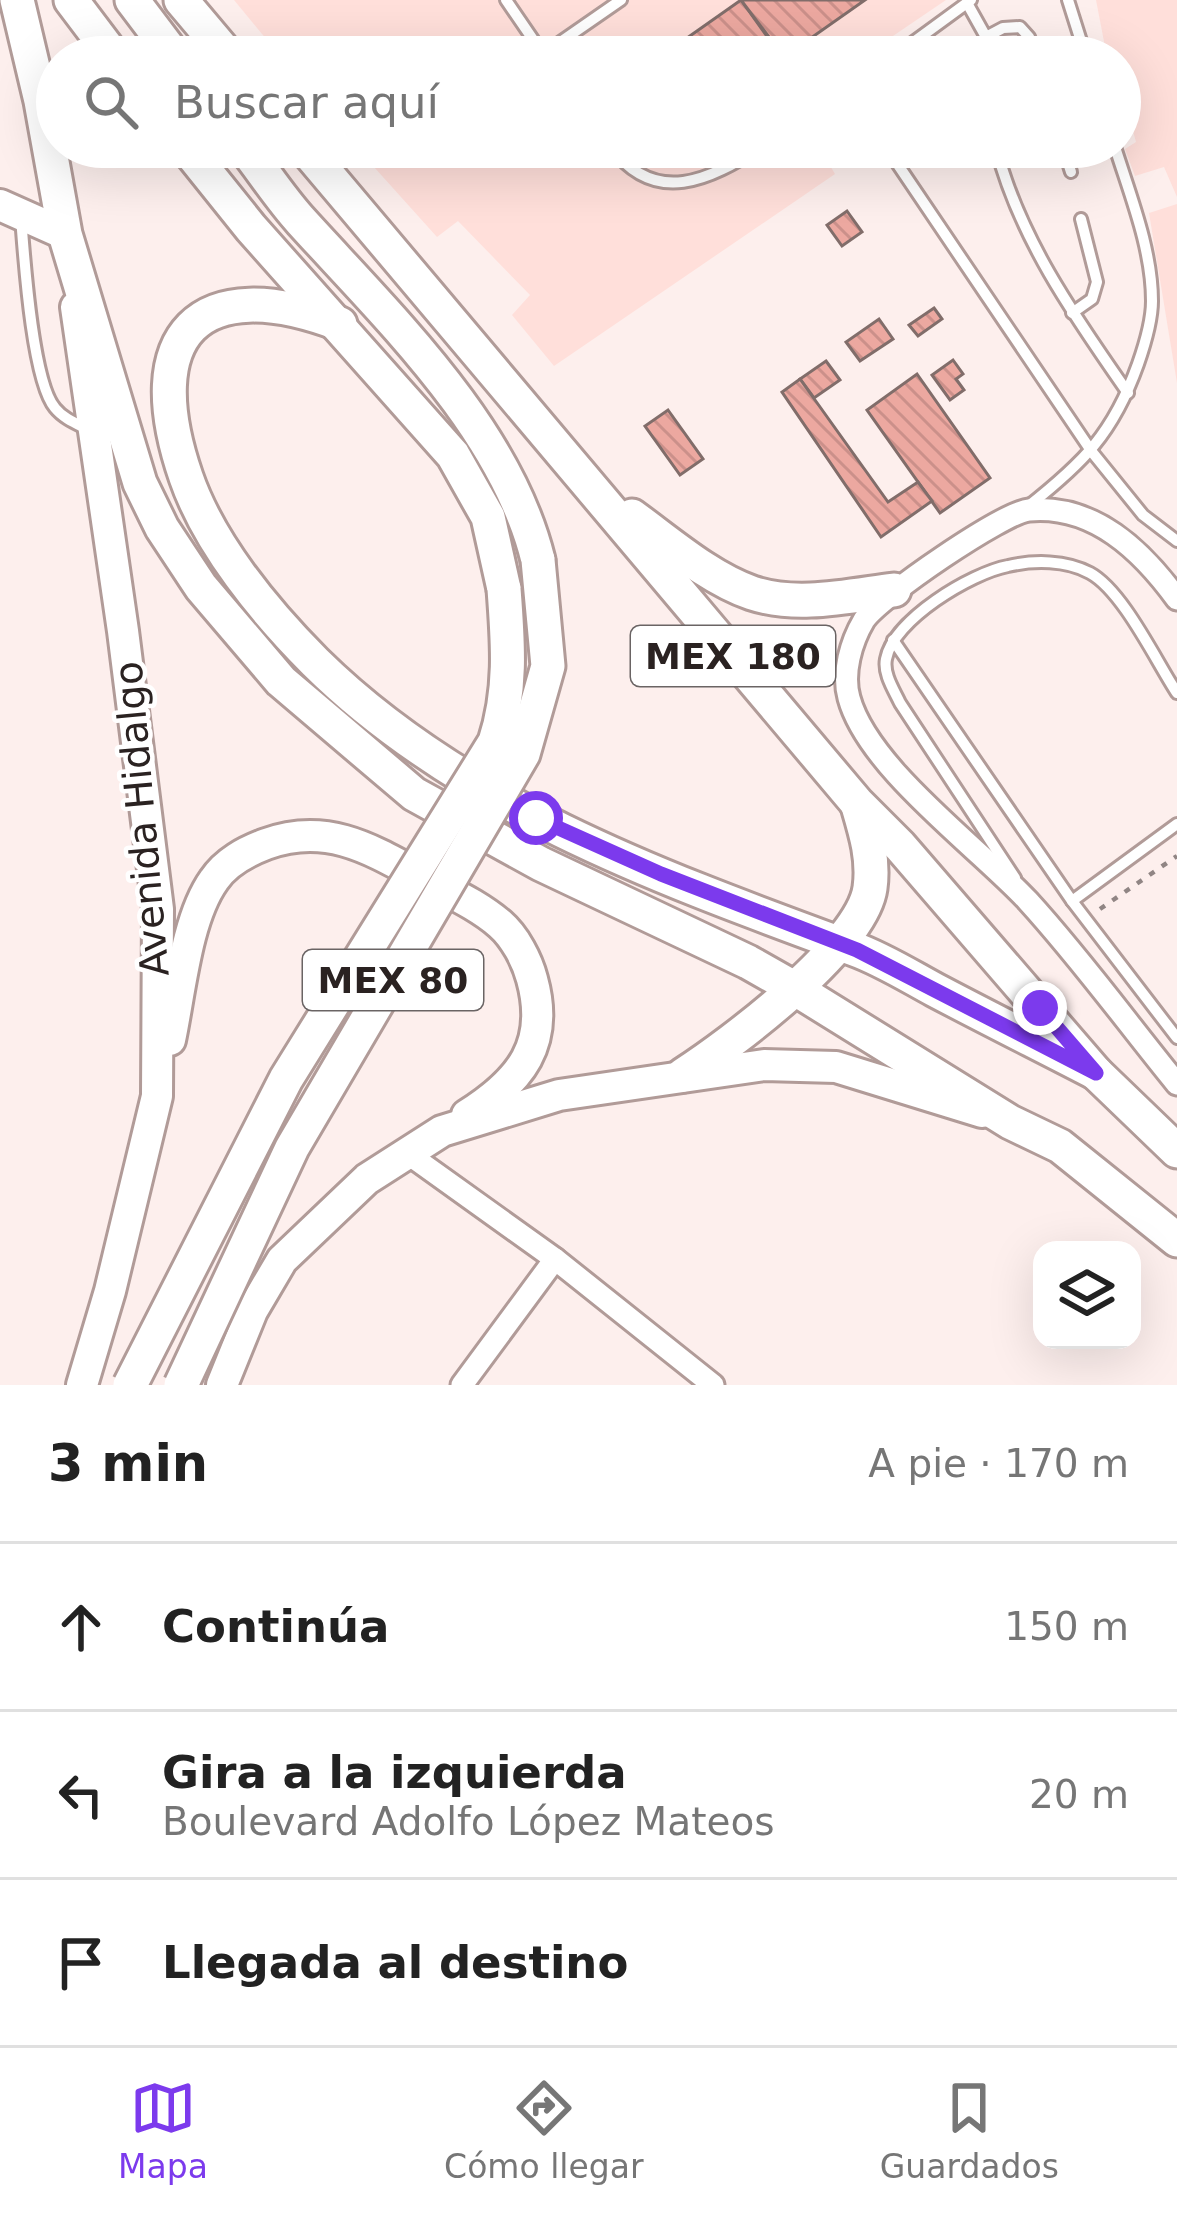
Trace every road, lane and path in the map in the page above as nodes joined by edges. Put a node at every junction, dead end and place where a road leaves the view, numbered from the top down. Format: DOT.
graph roads {
  1 [pos="17,0"];
  2 [pos="71,0"];
  3 [pos="131,0"];
  4 [pos="181,0"];
  5 [pos="506,0"];
  6 [pos="621,0"];
  7 [pos="1068,0"];
  8 [pos="969,2"];
  9 [pos="98,36"];
  10 [pos="159,36"];
  11 [pos="211,36"];
  12 [pos="530,36"];
  13 [pos="572,36"];
  14 [pos="922,36"];
  15 [pos="986,36"];
  16 [pos="988,36"];
  17 [pos="1028,36"];
  18 [pos="1079,36"];
  19 [pos="36,87"];
  20 [pos="53,168"];
  21 [pos="203,168"];
  22 [pos="260,168"];
  23 [pos="322,168"];
  24 [pos="632,168"];
  25 [pos="723,168"];
  26 [pos="900,168"];
  27 [pos="1002,168"];
  28 [pos="1070,168"];
  29 [pos="1121,168"];
  30 [pos="1071,172"];
  31 [pos="10,209"];
  32 [pos="1081,219"];
  33 [pos="67,241"];
  34 [pos="1072,313"];
  35 [pos="340,324"];
  36 [pos="1128,393"];
  37 [pos="93,432"];
  38 [pos="1092,452"];
  39 [pos="592,487"];
  40 [pos="1024,509"];
  41 [pos="1143,514"];
  42 [pos="1177,541"];
  43 [pos="1124,542"];
  44 [pos="894,590"];
  45 [pos="1177,599"];
  46 [pos="893,640"];
  47 [pos="1177,694"];
  48 [pos="857,803"];
  49 [pos="1177,824"];
  50 [pos="1177,856"];
  51 [pos="1072,901"];
  52 [pos="1028,902"];
  53 [pos="1086,919"];
  54 [pos="837,943"];
  55 [pos="794,988"];
  56 [pos="1177,1038"];
  57 [pos="1096,1073"];
  58 [pos="683,1076"];
  59 [pos="1177,1084"];
  60 [pos="157,1096"];
  61 [pos="1010,1122"];
  62 [pos="442,1131"];
  63 [pos="1177,1150"];
  64 [pos="407,1153"];
  65 [pos="1177,1240"];
  66 [pos="555,1259"];
  67 [pos="82,1385"];
  68 [pos="130,1385"];
  69 [pos="181,1385"];
  70 [pos="222,1385"];
  71 [pos="462,1385"];
  72 [pos="713,1385"];
  1 -- 19 [label="main road"];
  2 -- 9 [label="main road"];
  3 -- 10 [label="main road"];
  4 -- 11 [label="main road"];
  5 -- 12 [label="lane"];
  6 -- 13 [label="lane"];
  7 -- 18 [label="lane"];
  8 -- 14 [label="lane"];
  8 -- 15 [label="lane"];
  16 -- 17 [label="lane"];
  20 -- 33 [label="main road"];
  21 -- 35 [label="main road, MEX 80"];
  22 -- 69 [label="main road, MEX 80, bridge"];
  23 -- 39 [label="main road, MEX 180"];
  24 -- 25 [label="lane"];
  26 -- 38 [label="lane"];
  27 -- 34 [label="lane"];
  28 -- 30 [label="lane"];
  29 -- 36 [label="lane"];
  31 -- 33 [label="street"];
  31 -- 37 [label="lane"];
  32 -- 34 [label="lane"];
  33 -- 37 [label="street, Avenida Hidalgo"];
  33 -- 55 [label="main road"];
  34 -- 36 [label="lane"];
  35 -- 54 [label="main road"];
  35 -- 68 [label="main road, MEX 80, bridge"];
  36 -- 38 [label="lane"];
  37 -- 60 [label="street, Avenida Hidalgo"];
  38 -- 40 [label="lane"];
  38 -- 41 [label="lane"];
  39 -- 44 [label="main road"];
  39 -- 48 [label="main road, MEX 180"];
  40 -- 43 [label="street"];
  40 -- 44 [label="street"];
  41 -- 42 [label="lane"];
  41 -- 43 [label="lane"];
  43 -- 45 [label="street"];
  44 -- 52 [label="street"];
  46 -- 47 [label="lane"];
  46 -- 51 [label="lane"];
  46 -- 52 [label="lane"];
  48 -- 54 [label="main road"];
  48 -- 57 [label="main road, MEX 180"];
  49 -- 51 [label="lane"];
  50 -- 53 [label="path"];
  51 -- 53 [label="lane"];
  52 -- 59 [label="street"];
  53 -- 56 [label="lane"];
  54 -- 55 [label="main road"];
  54 -- 57 [label="main road"];
  55 -- 58 [label="main road"];
  55 -- 61 [label="main road"];
  57 -- 63 [label="main road, MEX 180"];
  58 -- 61 [label="street"];
  58 -- 62 [label="street"];
  60 -- 62 [label="street"];
  60 -- 67 [label="street, Avenida Hidalgo"];
  61 -- 65 [label="main road"];
  62 -- 64 [label="street"];
  64 -- 66 [label="street"];
  64 -- 70 [label="street"];
  66 -- 71 [label="street"];
  66 -- 72 [label="street"];
}
